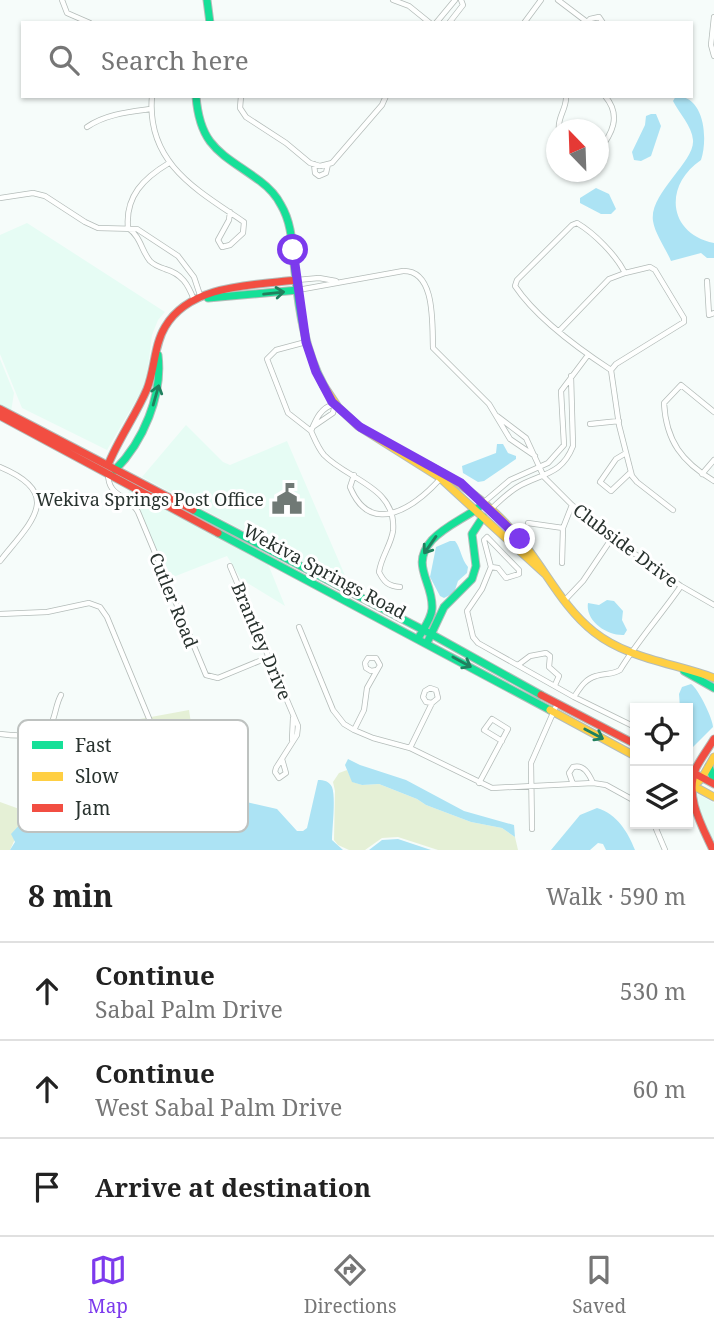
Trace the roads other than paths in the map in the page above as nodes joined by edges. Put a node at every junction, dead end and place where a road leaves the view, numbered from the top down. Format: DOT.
graph roads {
  1 [pos="62,0"];
  2 [pos="207,0"];
  3 [pos="393,0"];
  4 [pos="455,0"];
  5 [pos="461,0"];
  6 [pos="541,0"];
  7 [pos="558,0"];
  8 [pos="714,17"];
  9 [pos="85,21"];
  10 [pos="209,21"];
  11 [pos="428,21"];
  12 [pos="438,21"];
  13 [pos="451,21"];
  14 [pos="525,21"];
  15 [pos="586,21"];
  16 [pos="714,56"];
  17 [pos="152,98"];
  18 [pos="196,98"];
  19 [pos="241,98"];
  20 [pos="384,98"];
  21 [pos="566,98"];
  22 [pos="607,98"];
  23 [pos="151,109"];
  24 [pos="560,119"];
  25 [pos="87,127"];
  26 [pos="609,136"];
  27 [pos="169,162"];
  28 [pos="314,164"];
  29 [pos="328,164"];
  30 [pos="0,198"];
  31 [pos="230,212"];
  32 [pos="128,228"];
  33 [pos="625,273"];
  34 [pos="297,280"];
  35 [pos="337,281"];
  36 [pos="707,281"];
  37 [pos="298,290"];
  38 [pos="198,299"];
  39 [pos="714,313"];
  40 [pos="559,331"];
  41 [pos="306,342"];
  42 [pos="158,351"];
  43 [pos="588,355"];
  44 [pos="611,370"];
  45 [pos="571,375"];
  46 [pos="139,404"];
  47 [pos="335,404"];
  48 [pos="0,409"];
  49 [pos="714,412"];
  50 [pos="496,415"];
  51 [pos="0,416"];
  52 [pos="619,421"];
  53 [pos="144,424"];
  54 [pos="590,424"];
  55 [pos="313,428"];
  56 [pos="627,452"];
  57 [pos="535,456"];
  58 [pos="714,460"];
  59 [pos="123,461"];
  60 [pos="418,461"];
  61 [pos="0,467"];
  62 [pos="108,468"];
  63 [pos="540,468"];
  64 [pos="117,469"];
  65 [pos="632,472"];
  66 [pos="127,474"];
  67 [pos="702,474"];
  68 [pos="354,475"];
  69 [pos="544,477"];
  70 [pos="441,478"];
  71 [pos="714,481"];
  72 [pos="483,503"];
  73 [pos="572,505"];
  74 [pos="182,508"];
  75 [pos="476,510"];
  76 [pos="490,510"];
  77 [pos="673,510"];
  78 [pos="391,514"];
  79 [pos="483,517"];
  80 [pos="528,523"];
  81 [pos="563,528"];
  82 [pos="234,535"];
  83 [pos="612,538"];
  84 [pos="0,561"];
  85 [pos="562,563"];
  86 [pos="230,566"];
  87 [pos="491,567"];
  88 [pos="545,574"];
  89 [pos="681,586"];
  90 [pos="400,587"];
  91 [pos="565,600"];
  92 [pos="714,605"];
  93 [pos="0,614"];
  94 [pos="299,627"];
  95 [pos="423,629"];
  96 [pos="431,634"];
  97 [pos="418,639"];
  98 [pos="427,643"];
  99 [pos="633,651"];
  100 [pos="269,657"];
  101 [pos="518,666"];
  102 [pos="674,666"];
  103 [pos="377,670"];
  104 [pos="714,678"];
  105 [pos="555,685"];
  106 [pos="714,688"];
  107 [pos="61,695"];
  108 [pos="574,697"];
  109 [pos="432,703"];
  110 [pos="557,704"];
  111 [pos="552,713"];
  112 [pos="52,720"];
  113 [pos="150,720"];
  114 [pos="630,725"];
  115 [pos="354,730"];
  116 [pos="0,734"];
  117 [pos="18,735"];
  118 [pos="714,739"];
  119 [pos="502,741"];
  120 [pos="630,741"];
  121 [pos="410,748"];
  122 [pos="630,753"];
  123 [pos="714,757"];
  124 [pos="282,759"];
  125 [pos="709,766"];
  126 [pos="695,774"];
  127 [pos="479,783"];
  128 [pos="593,783"];
  129 [pos="714,783"];
  130 [pos="573,784"];
  131 [pos="529,787"];
  132 [pos="693,788"];
  133 [pos="714,797"];
  134 [pos="630,798"];
  135 [pos="693,800"];
  136 [pos="531,829"];
  137 [pos="656,829"];
  138 [pos="665,850"];
  139 [pos="713,850"];
  1 -- 9 [label="street"];
  2 -- 10 [label="street"];
  3 -- 11 [label="street"];
  4 -- 12 [label="street"];
  5 -- 13 [label="street"];
  6 -- 14 [label="street"];
  7 -- 15 [label="street"];
  8 -- 16 [label="street"];
  17 -- 23 [label="street"];
  18 -- 34 [label="street"];
  19 -- 28 [label="street"];
  20 -- 29 [label="street"];
  21 -- 24 [label="street"];
  22 -- 26 [label="street"];
  23 -- 25 [label="street"];
  23 -- 27 [label="street"];
  27 -- 31 [label="street"];
  27 -- 32 [label="street"];
  28 -- 29 [label="street"];
  28 -- 29 [label="street"];
  30 -- 32 [label="street"];
  31 -- 31 [label="street"];
  32 -- 38 [label="street"];
  32 -- 38 [label="street"];
  33 -- 40 [label="street"];
  33 -- 40 [label="street"];
  33 -- 44 [label="street"];
  34 -- 35 [label="street"];
  34 -- 37 [label="street"];
  34 -- 38 [label="street"];
  35 -- 37 [label="street"];
  35 -- 50 [label="street"];
  36 -- 39 [label="street"];
  38 -- 37 [label="street, one-way"];
  37 -- 41 [label="street"];
  38 -- 42 [label="street"];
  40 -- 43 [label="street"];
  41 -- 47 [label="street"];
  41 -- 55 [label="street"];
  42 -- 46 [label="street"];
  53 -- 42 [label="street, one-way"];
  43 -- 44 [label="street"];
  43 -- 45 [label="street"];
  44 -- 52 [label="street"];
  45 -- 63 [label="street"];
  45 -- 69 [label="street"];
  46 -- 53 [label="street"];
  46 -- 62 [label="street"];
  47 -- 55 [label="street"];
  47 -- 60 [label="street"];
  48 -- 62 [label="street, Wekiva Springs Road"];
  49 -- 67 [label="street"];
  50 -- 57 [label="street"];
  50 -- 57 [label="street"];
  51 -- 62 [label="street, Wekiva Springs Road"];
  52 -- 54 [label="street"];
  52 -- 56 [label="street"];
  53 -- 59 [label="street"];
  55 -- 68 [label="street"];
  56 -- 65 [label="street"];
  56 -- 65 [label="street"];
  57 -- 63 [label="street"];
  58 -- 67 [label="street"];
  59 -- 64 [label="street"];
  59 -- 66 [label="street"];
  60 -- 70 [label="street"];
  60 -- 72 [label="street"];
  61 -- 84 [label="street"];
  62 -- 64 [label="street"];
  62 -- 74 [label="street, Wekiva Springs Road"];
  62 -- 100 [label="street, Cutler Road"];
  63 -- 69 [label="street"];
  63 -- 72 [label="street"];
  64 -- 66 [label="street, Wekiva Springs Road"];
  65 -- 77 [label="street"];
  66 -- 74 [label="street, Wekiva Springs Road"];
  67 -- 71 [label="street"];
  68 -- 78 [label="street"];
  68 -- 78 [label="street"];
  69 -- 73 [label="street, Clubside Drive"];
  69 -- 76 [label="street"];
  70 -- 75 [label="street"];
  70 -- 78 [label="street"];
  72 -- 75 [label="street"];
  72 -- 76 [label="street"];
  73 -- 81 [label="street"];
  73 -- 83 [label="street, Clubside Drive"];
  74 -- 82 [label="street, Wekiva Springs Road"];
  75 -- 79 [label="street"];
  75 -- 95 [label="street, one-way"];
  76 -- 79 [label="street"];
  76 -- 88 [label="street"];
  78 -- 90 [label="street"];
  79 -- 88 [label="street"];
  79 -- 96 [label="street"];
  80 -- 81 [label="street"];
  81 -- 85 [label="street"];
  82 -- 95 [label="street, Wekiva Springs Road"];
  82 -- 97 [label="street, Wekiva Springs Road"];
  83 -- 89 [label="street, Clubside Drive"];
  83 -- 91 [label="street"];
  86 -- 100 [label="street, Brantley Drive"];
  87 -- 87 [label="street"];
  87 -- 101 [label="street"];
  88 -- 91 [label="street"];
  89 -- 92 [label="street, Clubside Drive"];
  89 -- 99 [label="street"];
  91 -- 99 [label="street"];
  93 -- 113 [label="street"];
  94 -- 115 [label="street"];
  95 -- 96 [label="street, Wekiva Springs Road"];
  95 -- 97 [label="street"];
  96 -- 98 [label="street"];
  96 -- 110 [label="street, Wekiva Springs Road"];
  97 -- 98 [label="street, Wekiva Springs Road"];
  98 -- 111 [label="street, Wekiva Springs Road, one-way"];
  99 -- 102 [label="street"];
  99 -- 108 [label="street"];
  100 -- 124 [label="street, Brantley Drive"];
  101 -- 105 [label="street"];
  101 -- 105 [label="street"];
  102 -- 104 [label="street"];
  102 -- 106 [label="street"];
  103 -- 115 [label="street"];
  105 -- 108 [label="street"];
  107 -- 112 [label="street"];
  108 -- 114 [label="street"];
  109 -- 121 [label="street"];
  110 -- 111 [label="street"];
  110 -- 120 [label="street, Wekiva Springs Road"];
  111 -- 122 [label="street, Wekiva Springs Road, one-way"];
  111 -- 131 [label="street"];
  115 -- 121 [label="street"];
  116 -- 117 [label="street"];
  118 -- 126 [label="street"];
  119 -- 119 [label="street"];
  119 -- 127 [label="street"];
  121 -- 127 [label="street"];
  123 -- 125 [label="street"];
  125 -- 126 [label="street"];
  125 -- 129 [label="street"];
  126 -- 129 [label="street"];
  127 -- 131 [label="street"];
  128 -- 130 [label="street"];
  128 -- 130 [label="street"];
  128 -- 134 [label="street"];
  130 -- 131 [label="street"];
  131 -- 136 [label="street"];
  132 -- 133 [label="street"];
  135 -- 139 [label="street"];
  137 -- 138 [label="street"];
}
